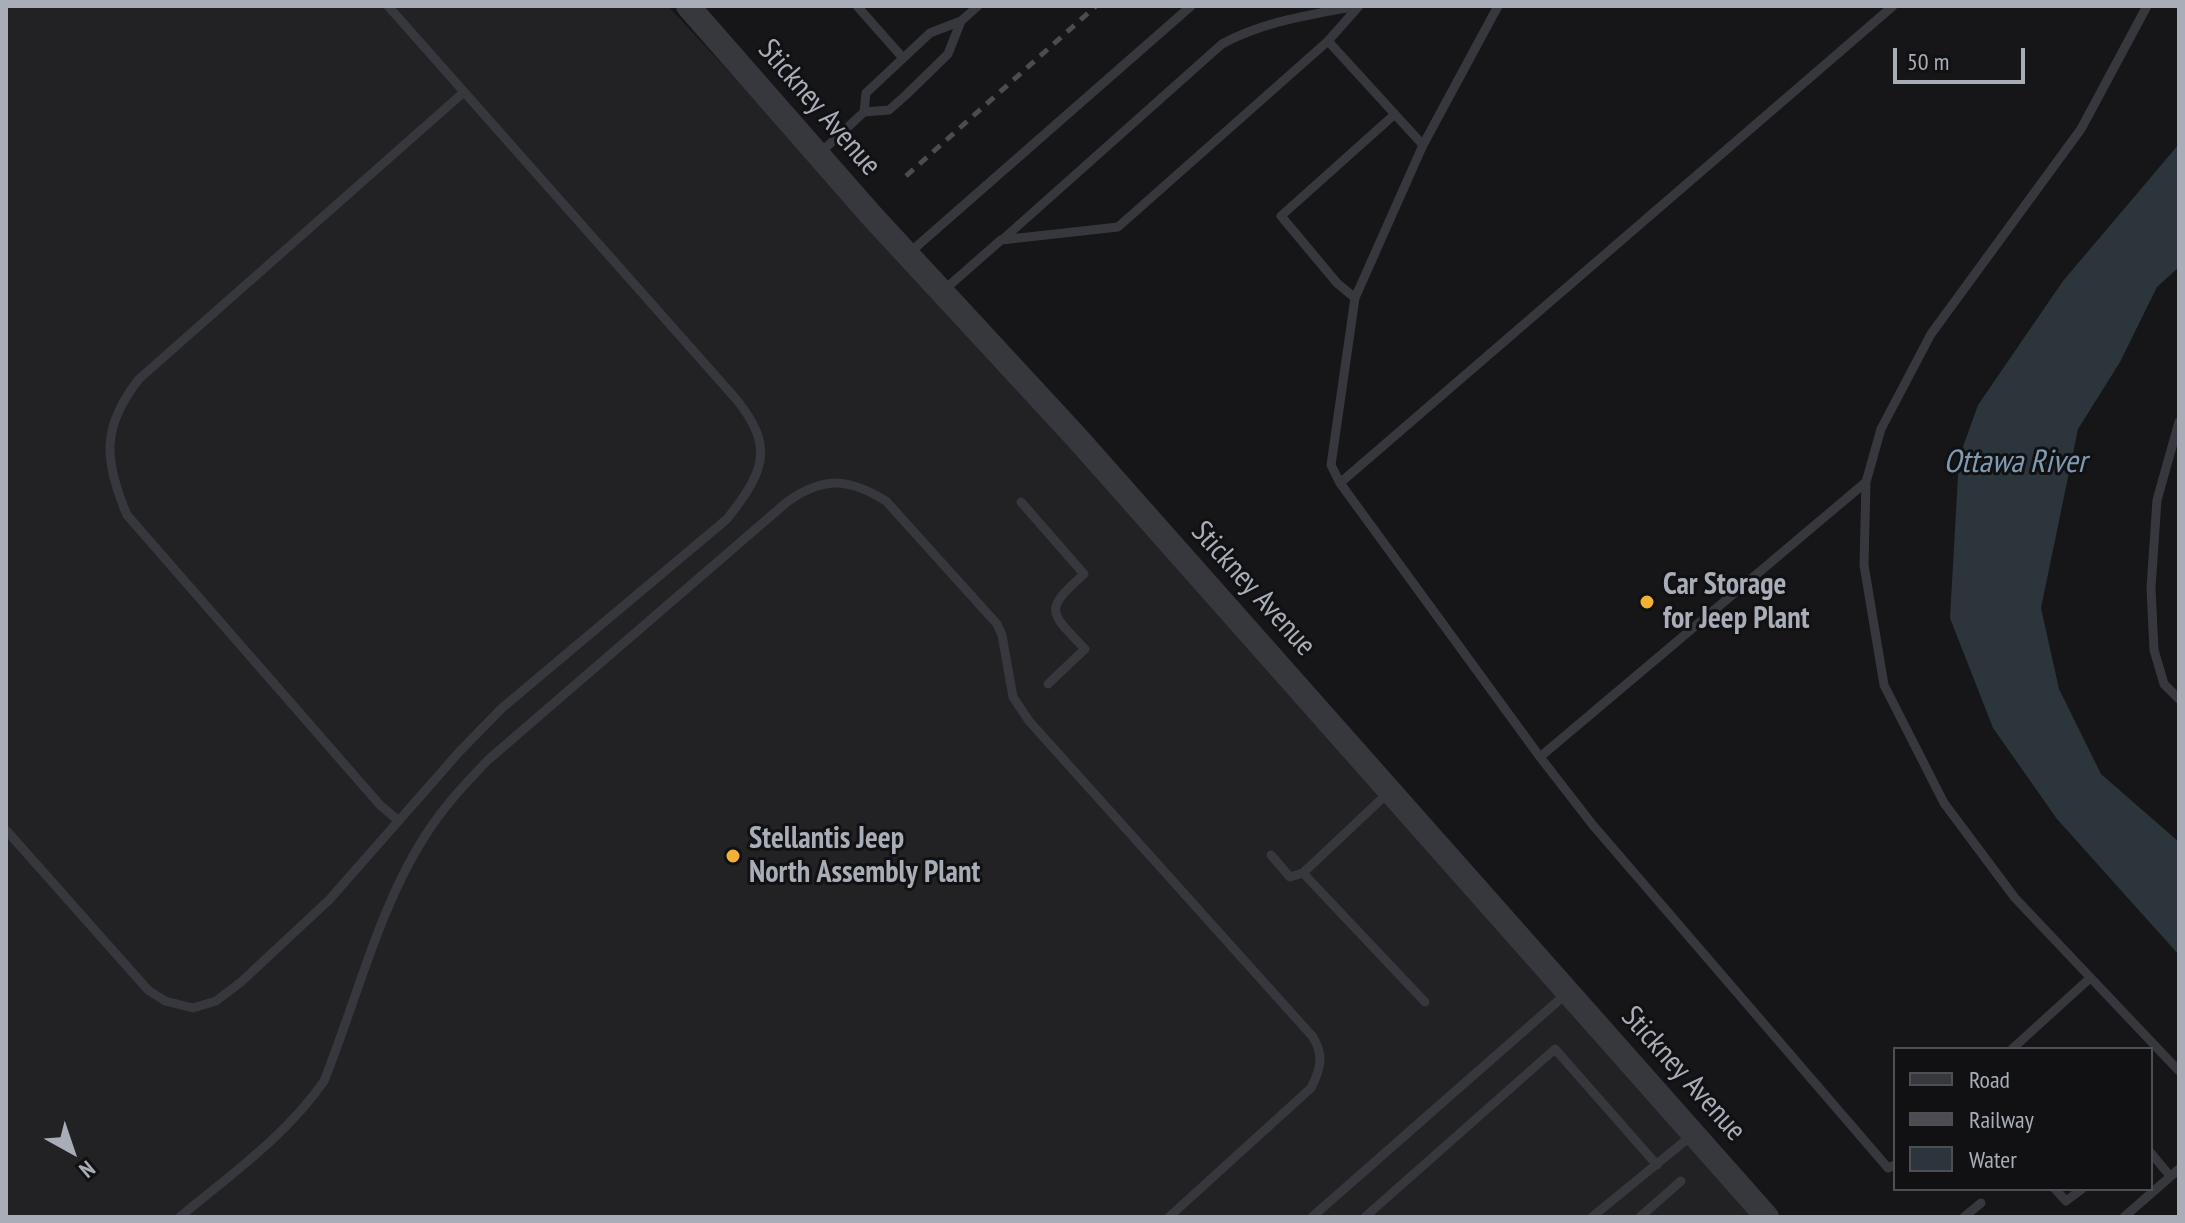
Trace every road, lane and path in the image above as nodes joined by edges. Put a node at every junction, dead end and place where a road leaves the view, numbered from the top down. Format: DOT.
graph roads {
  1 [pos="388,6"];
  2 [pos="688,6"];
  3 [pos="857,6"];
  4 [pos="978,6"];
  5 [pos="1191,6"];
  6 [pos="1358,6"];
  7 [pos="1498,6"];
  8 [pos="1893,6"];
  9 [pos="2147,6"];
  10 [pos="961,21"];
  11 [pos="1328,41"];
  12 [pos="903,58"];
  13 [pos="464,92"];
  14 [pos="864,112"];
  15 [pos="1395,114"];
  16 [pos="1423,145"];
  17 [pos="818,155"];
  18 [pos="1001,240"];
  19 [pos="908,254"];
  20 [pos="942,292"];
  21 [pos="1355,298"];
  22 [pos="2179,422"];
  23 [pos="1866,482"];
  24 [pos="1340,483"];
  25 [pos="1021,502"];
  26 [pos="1048,684"];
  27 [pos="2179,699"];
  28 [pos="1540,757"];
  29 [pos="1390,791"];
  30 [pos="399,821"];
  31 [pos="6,830"];
  32 [pos="1271,855"];
  33 [pos="1303,873"];
  34 [pos="2089,979"];
  35 [pos="1568,992"];
  36 [pos="1425,1002"];
  37 [pos="2014,1047"];
  38 [pos="2179,1071"];
  39 [pos="1694,1134"];
  40 [pos="2153,1155"];
  41 [pos="1657,1165"];
  42 [pos="1893,1166"];
  43 [pos="2179,1169"];
  44 [pos="2170,1176"];
  45 [pos="1681,1181"];
  46 [pos="2057,1191"];
  47 [pos="2079,1191"];
  48 [pos="1981,1203"];
  49 [pos="180,1217"];
  50 [pos="1169,1217"];
  51 [pos="1312,1217"];
  52 [pos="1365,1217"];
  53 [pos="1592,1217"];
  54 [pos="1640,1217"];
  55 [pos="1767,1217"];
  56 [pos="1964,1217"];
  57 [pos="2124,1217"];
  1 -- 13 [label="lane"];
  2 -- 17 [label="street, Stickney Avenue"];
  3 -- 12 [label="lane"];
  4 -- 10 [label="lane"];
  5 -- 19 [label="lane"];
  6 -- 11 [label="lane"];
  6 -- 18 [label="lane"];
  7 -- 16 [label="lane"];
  8 -- 24 [label="lane"];
  9 -- 23 [label="lane"];
  10 -- 12 [label="lane"];
  10 -- 14 [label="lane"];
  11 -- 15 [label="lane"];
  11 -- 18 [label="lane"];
  12 -- 14 [label="lane"];
  13 -- 30 [label="lane"];
  13 -- 30 [label="lane"];
  14 -- 17 [label="lane"];
  15 -- 16 [label="lane"];
  15 -- 21 [label="lane"];
  16 -- 21 [label="lane"];
  17 -- 19 [label="street, Stickney Avenue"];
  18 -- 20 [label="lane"];
  19 -- 20 [label="street, Stickney Avenue"];
  20 -- 29 [label="street, Stickney Avenue"];
  21 -- 24 [label="lane"];
  22 -- 27 [label="lane"];
  23 -- 28 [label="lane"];
  23 -- 34 [label="lane"];
  24 -- 28 [label="lane"];
  25 -- 26 [label="lane"];
  28 -- 42 [label="lane"];
  29 -- 33 [label="lane"];
  29 -- 35 [label="street, Stickney Avenue"];
  30 -- 31 [label="lane"];
  32 -- 33 [label="lane"];
  33 -- 36 [label="lane"];
  34 -- 37 [label="lane"];
  34 -- 38 [label="lane"];
  35 -- 39 [label="street, Stickney Avenue"];
  35 -- 51 [label="lane"];
  39 -- 41 [label="lane"];
  39 -- 55 [label="street, Stickney Avenue"];
  40 -- 44 [label="lane"];
  41 -- 52 [label="lane"];
  41 -- 53 [label="lane"];
  43 -- 44 [label="lane"];
  44 -- 57 [label="lane"];
  45 -- 54 [label="lane"];
  46 -- 47 [label="lane"];
  48 -- 56 [label="lane"];
  49 -- 50 [label="lane"];
}
